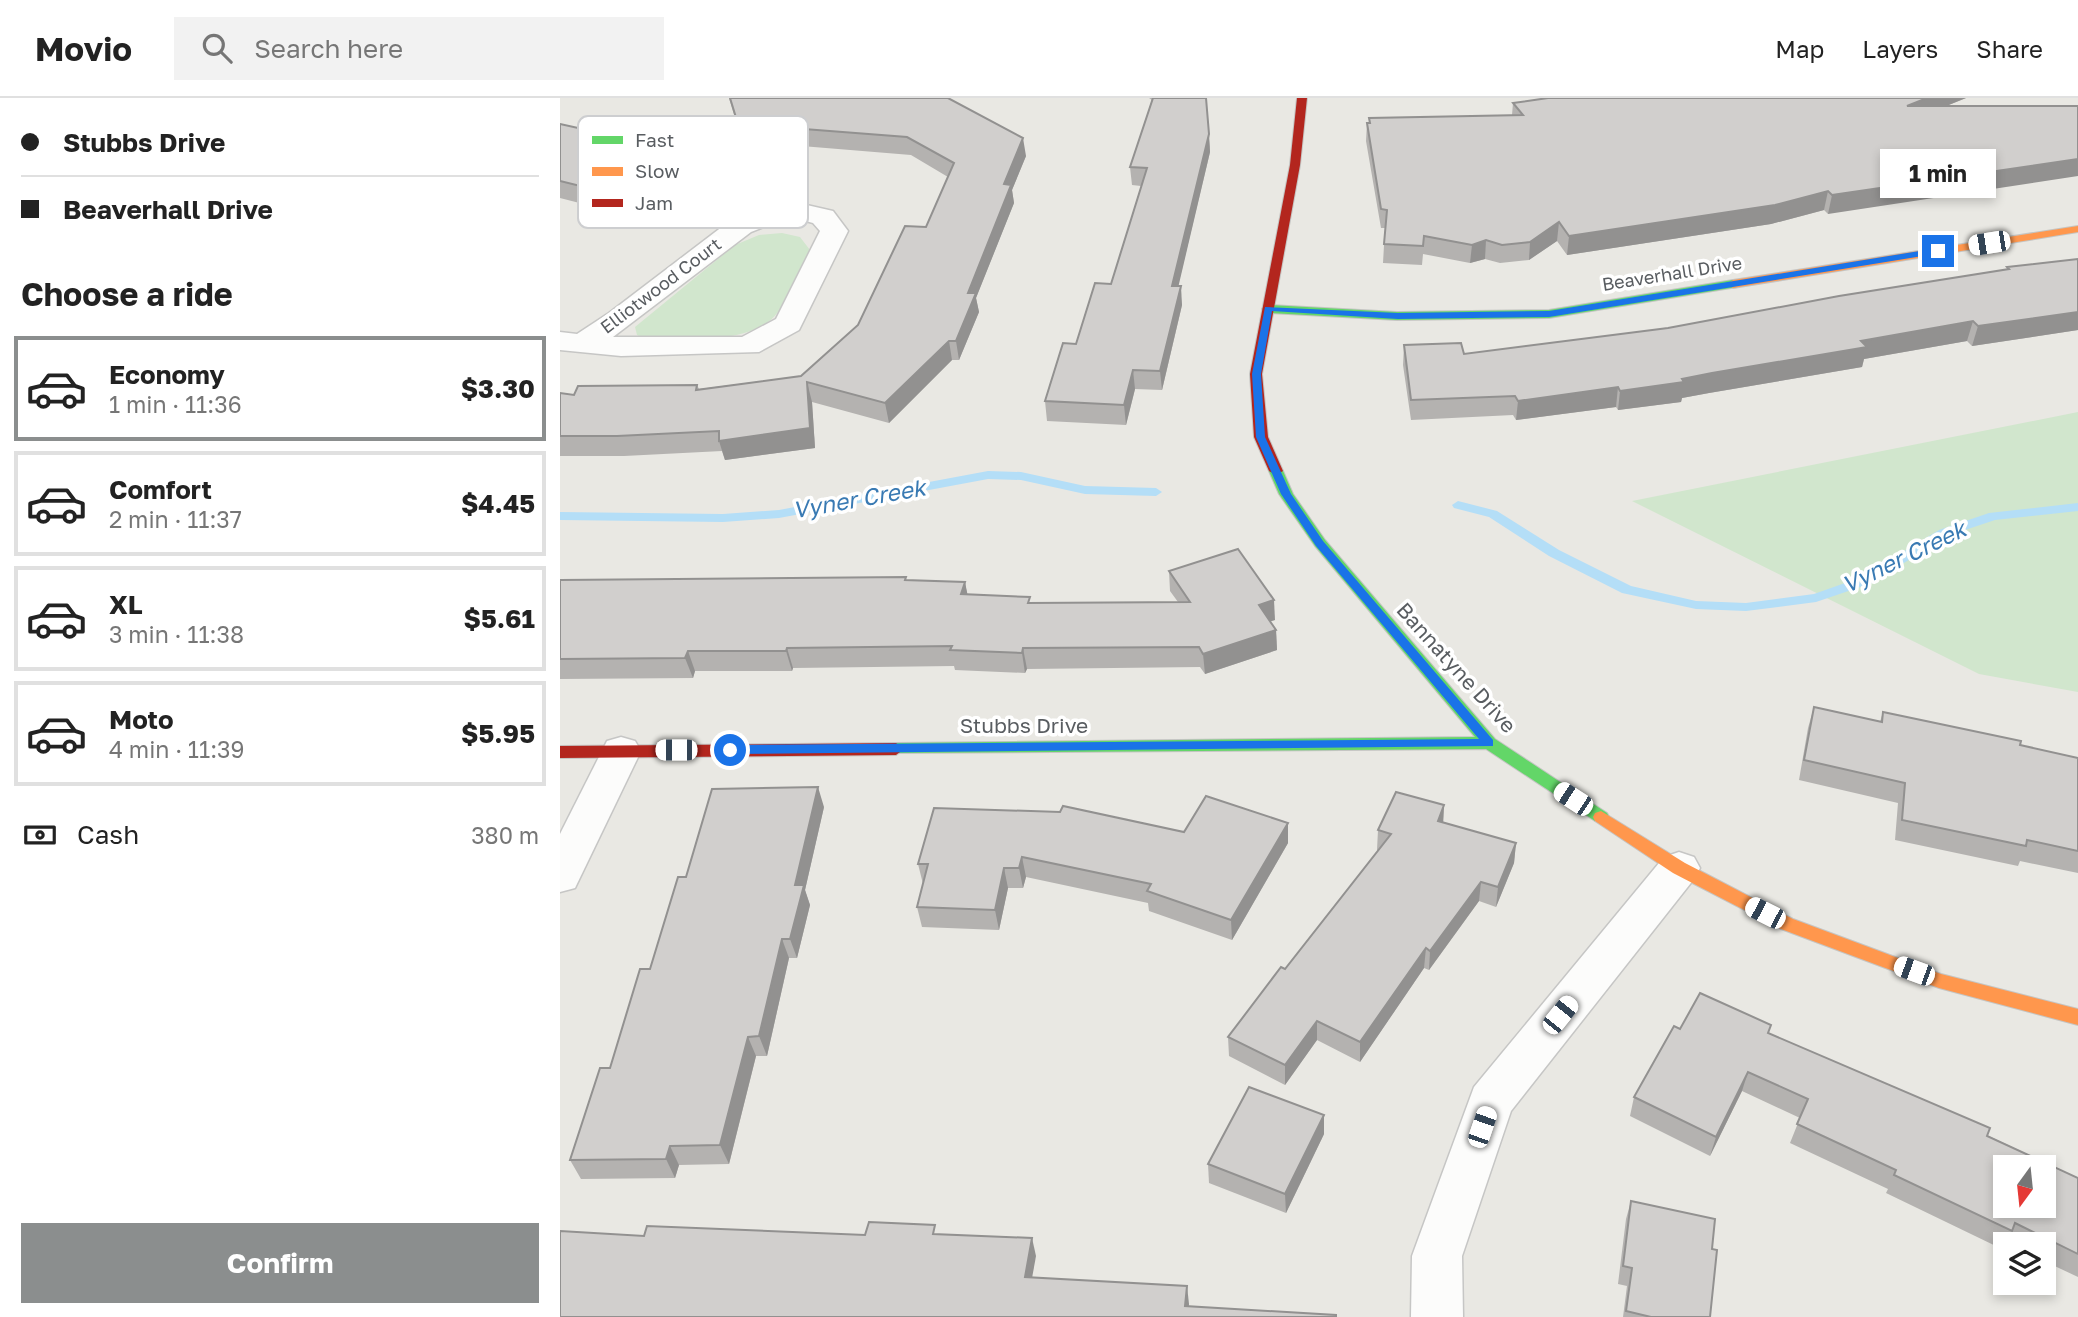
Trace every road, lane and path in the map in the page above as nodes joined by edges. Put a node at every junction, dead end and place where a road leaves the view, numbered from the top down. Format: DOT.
graph roads {
  1 [pos="1302,98"];
  2 [pos="808,213"];
  3 [pos="738,228"];
  4 [pos="2078,229"];
  5 [pos="1268,309"];
  6 [pos="571,343"];
  7 [pos="1489,743"];
  8 [pos="621,751"];
  9 [pos="560,752"];
  10 [pos="1679,868"];
  11 [pos="560,876"];
  12 [pos="2078,1017"];
  13 [pos="1437,1317"];
  1 -- 5 [label="street, Bannatyne Drive"];
  2 -- 6 [label="street, Elliotwood Court"];
  3 -- 6 [label="street, Elliotwood Court"];
  4 -- 5 [label="street, Beaverhall Drive"];
  5 -- 7 [label="street, Bannatyne Drive"];
  7 -- 8 [label="street, Stubbs Drive"];
  7 -- 10 [label="street, Bannatyne Drive"];
  8 -- 9 [label="street, Stubbs Drive"];
  8 -- 11 [label="street"];
  10 -- 12 [label="street, Bannatyne Drive"];
  10 -- 13 [label="street"];
}
